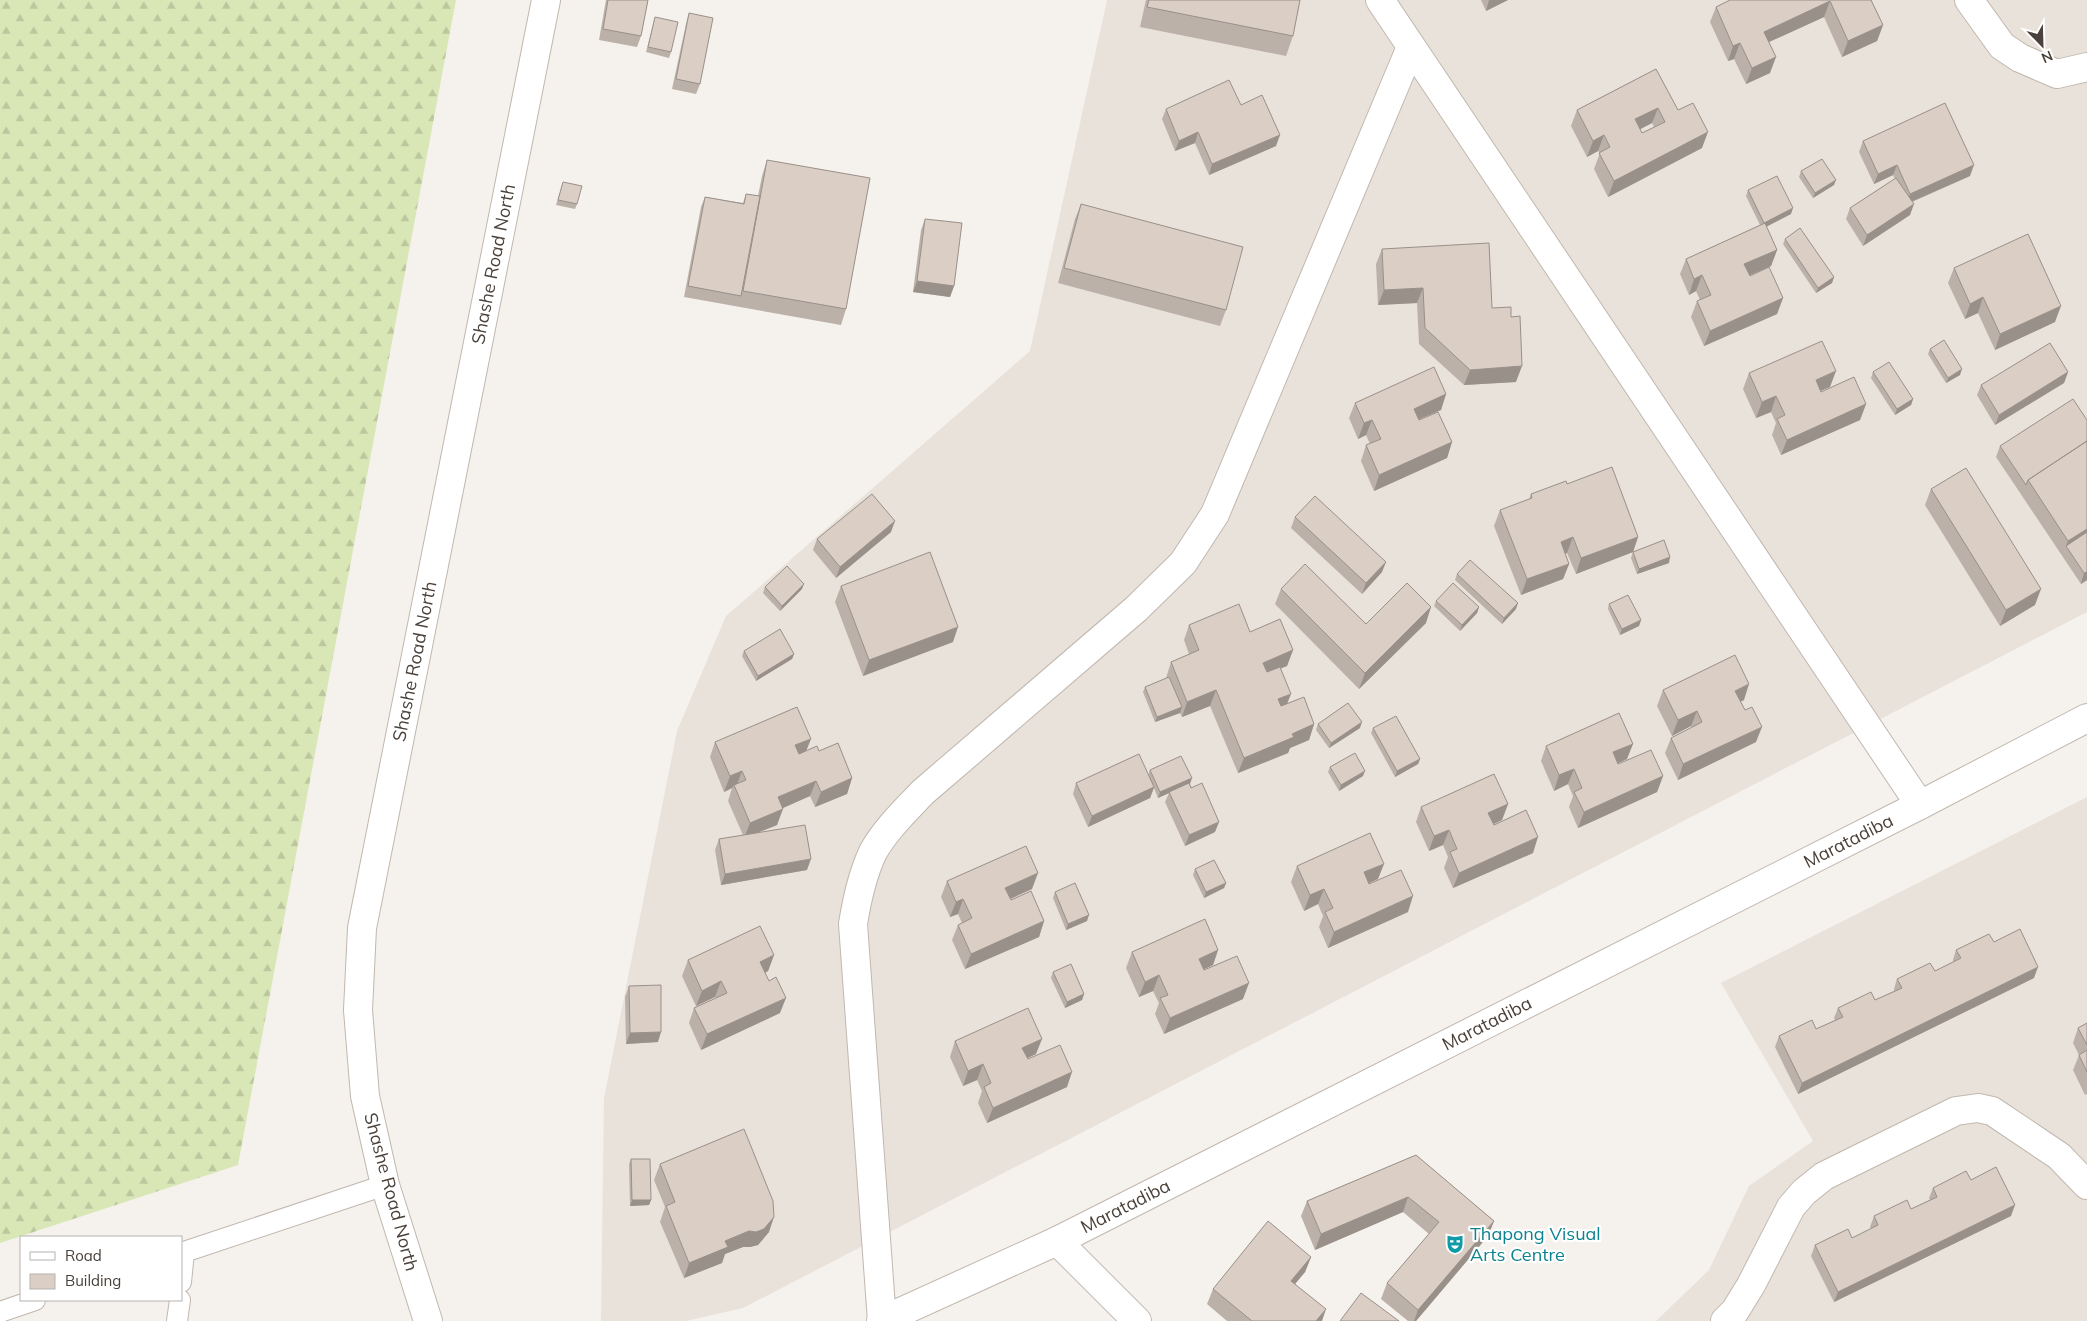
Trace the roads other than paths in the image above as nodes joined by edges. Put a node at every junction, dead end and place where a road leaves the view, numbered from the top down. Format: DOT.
graph roads {
  1 [pos="546,0"];
  2 [pos="1380,0"];
  3 [pos="1969,0"];
  4 [pos="1411,47"];
  5 [pos="2087,67"];
  6 [pos="2087,718"];
  7 [pos="1920,805"];
  8 [pos="385,1185"];
  9 [pos="2087,1185"];
  10 [pos="1056,1241"];
  11 [pos="183,1253"];
  12 [pos="182,1268"];
  13 [pos="33,1301"];
  14 [pos="180,1301"];
  15 [pos="10,1313"];
  16 [pos="178,1321"];
  17 [pos="428,1321"];
  18 [pos="882,1321"];
  19 [pos="1137,1321"];
  20 [pos="1725,1321"];
  1 -- 8 [label="street, Shashe Road North"];
  2 -- 4 [label="street"];
  3 -- 5 [label="street"];
  4 -- 7 [label="street"];
  4 -- 18 [label="street"];
  6 -- 7 [label="street, Maratadiba"];
  7 -- 10 [label="street, Maratadiba"];
  8 -- 11 [label="lane"];
  8 -- 17 [label="street, Shashe Road North"];
  9 -- 20 [label="street"];
  10 -- 18 [label="street, Maratadiba"];
  10 -- 19 [label="street"];
  11 -- 12 [label="lane"];
  13 -- 15 [label="lane"];
  14 -- 16 [label="lane"];
}
